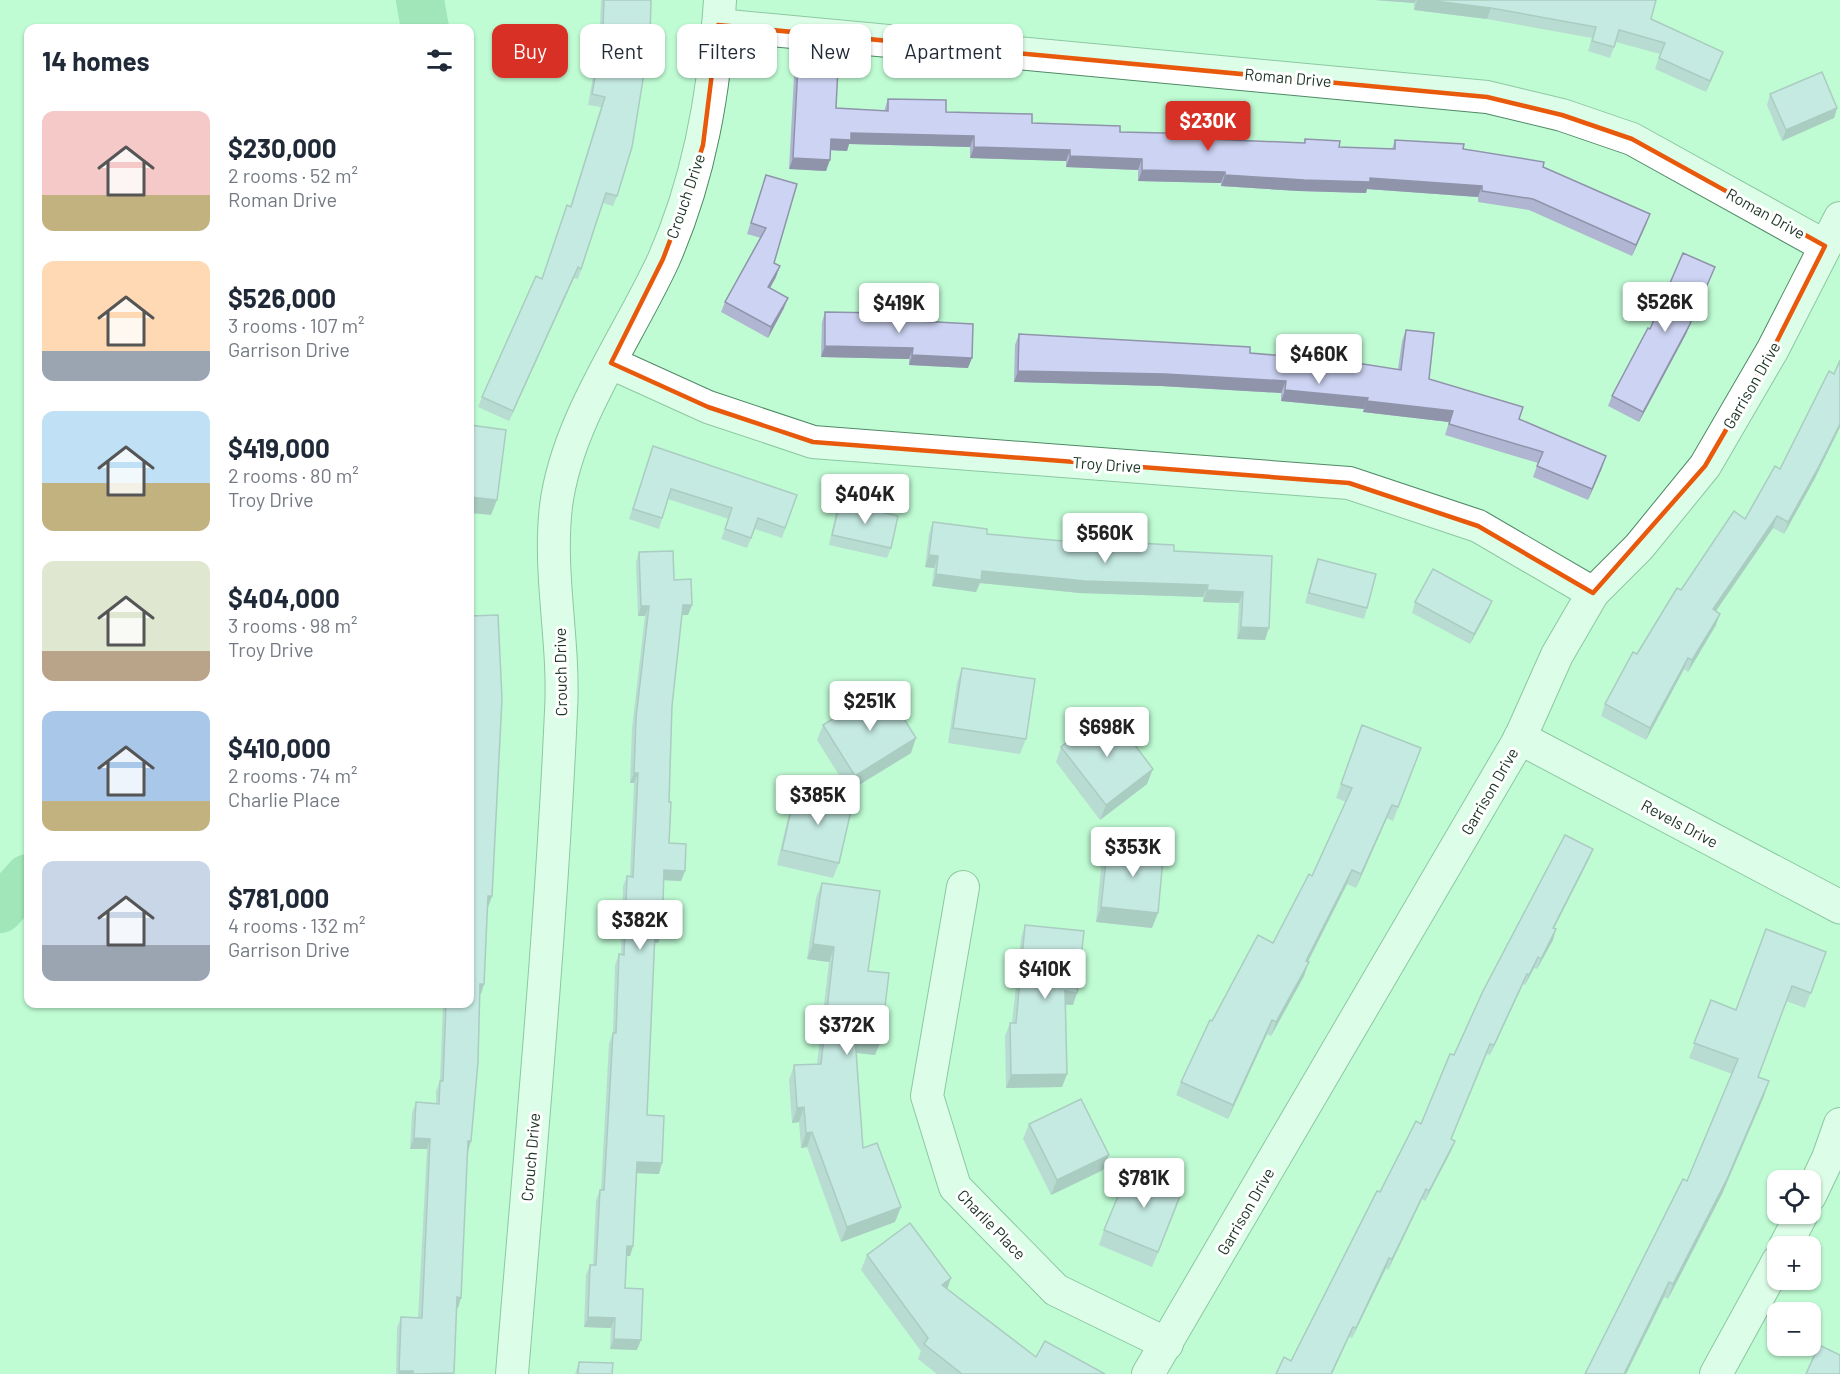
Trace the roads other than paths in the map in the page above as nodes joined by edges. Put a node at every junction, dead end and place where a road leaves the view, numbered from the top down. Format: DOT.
graph roads {
  1 [pos="719,12"];
  2 [pos="1840,218"];
  3 [pos="1825,246"];
  4 [pos="611,363"];
  5 [pos="1593,593"];
  6 [pos="1520,738"];
  7 [pos="963,887"];
  8 [pos="1840,907"];
  9 [pos="1840,1124"];
  10 [pos="1821,1170"];
  11 [pos="1767,1281"];
  12 [pos="1167,1344"];
  13 [pos="512,1374"];
  14 [pos="1148,1374"];
  15 [pos="1716,1374"];
  1 -- 3 [label="street, Roman Drive"];
  1 -- 4 [label="street, Crouch Drive"];
  2 -- 3 [label="street, Garrison Drive"];
  3 -- 5 [label="street, Garrison Drive"];
  4 -- 5 [label="street, Troy Drive"];
  4 -- 13 [label="street, Crouch Drive"];
  5 -- 6 [label="street, Garrison Drive"];
  6 -- 8 [label="street, Revels Drive"];
  6 -- 12 [label="street, Garrison Drive"];
  7 -- 12 [label="street, Charlie Place"];
  9 -- 10 [label="street"];
  11 -- 15 [label="street"];
  12 -- 14 [label="street, Garrison Drive"];
}
